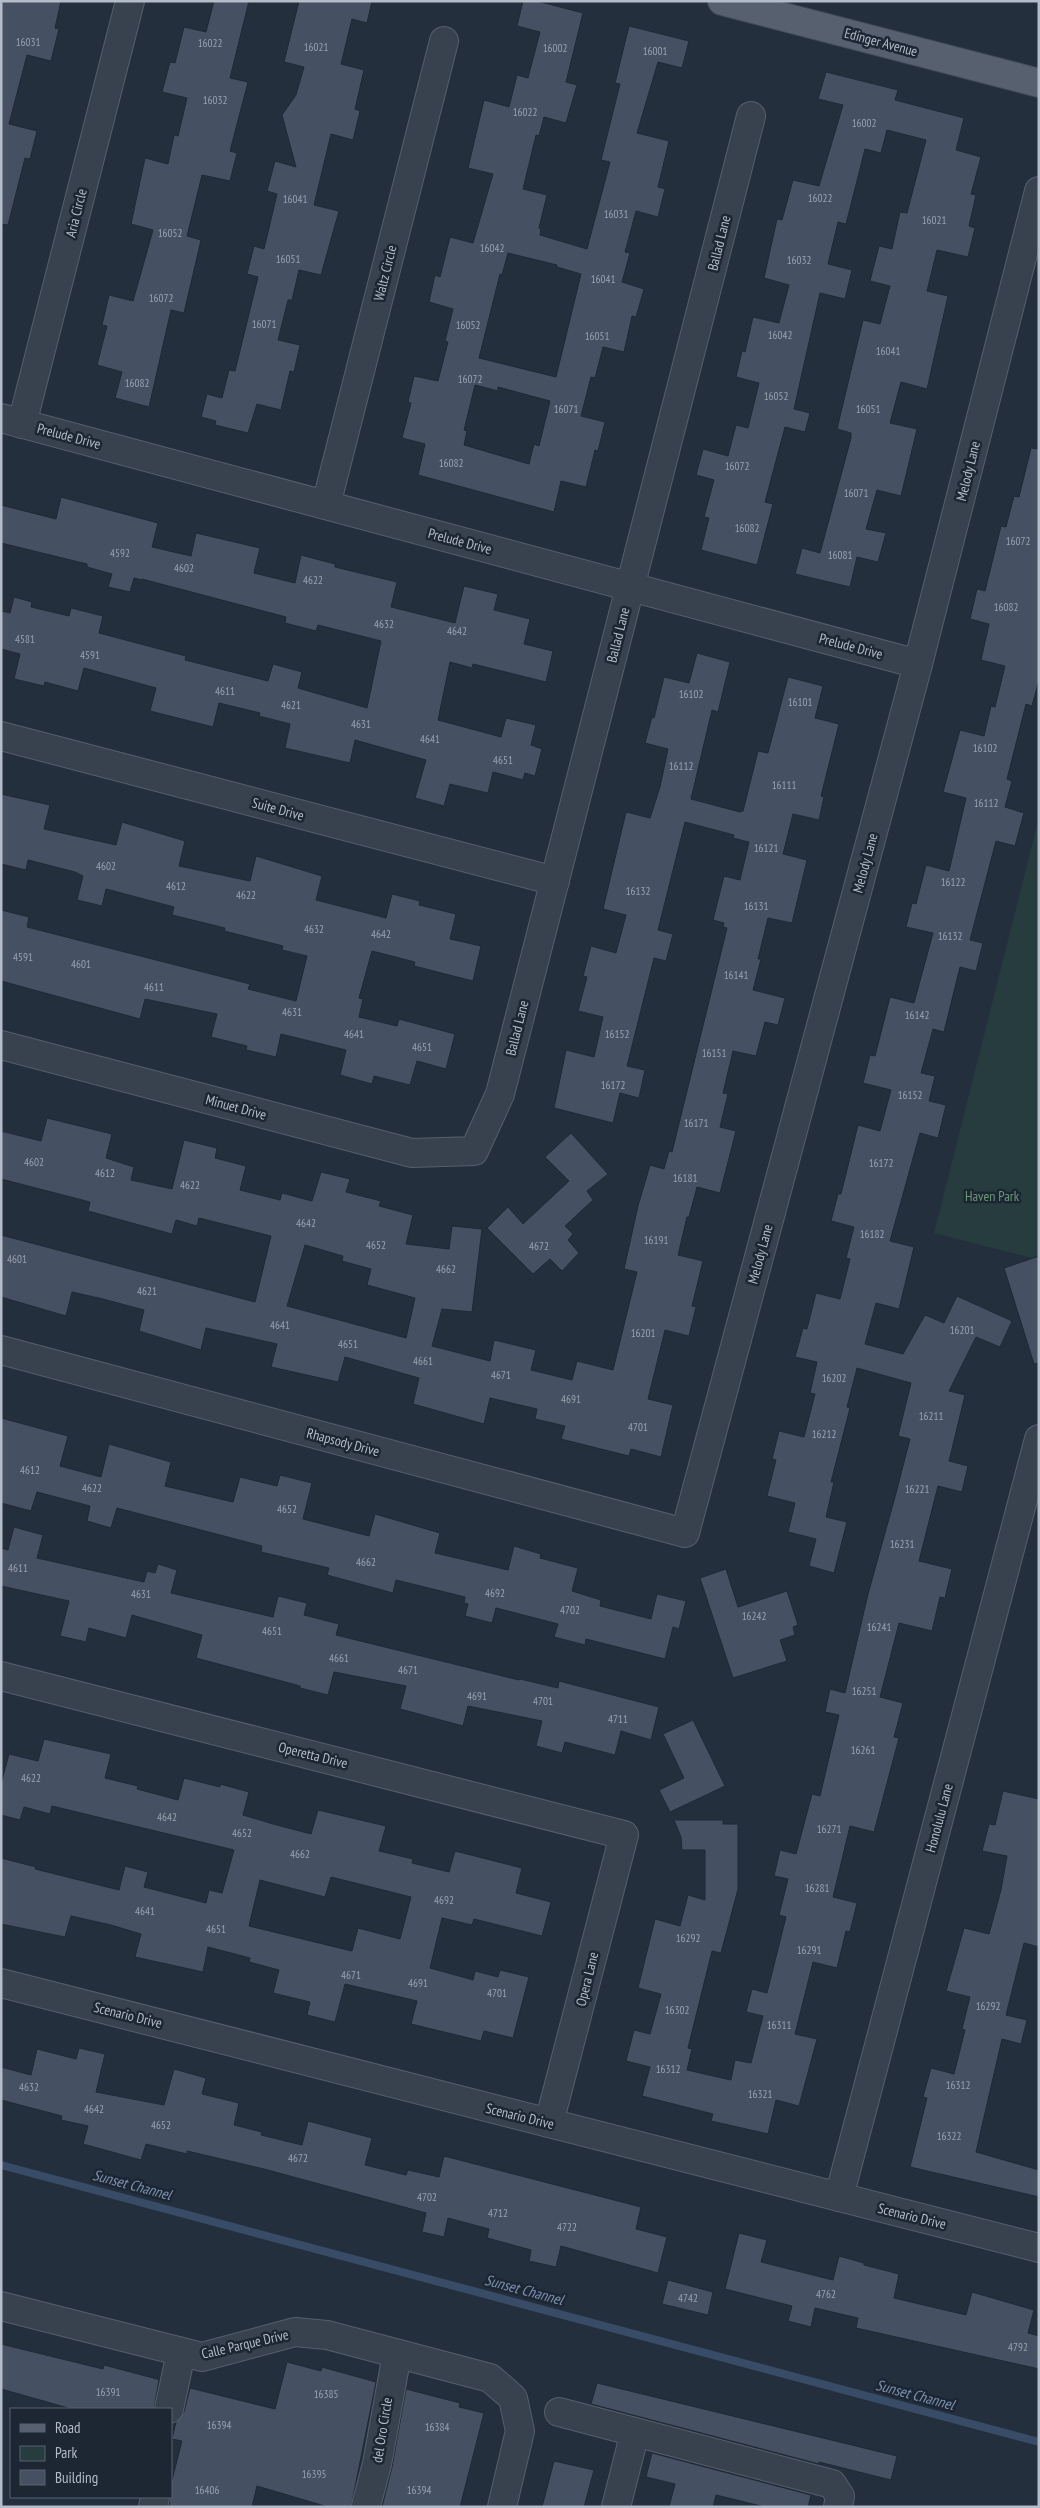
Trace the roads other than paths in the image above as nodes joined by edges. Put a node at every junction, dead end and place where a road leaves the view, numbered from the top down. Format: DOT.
graph roads {
  1 [pos="130,1"];
  2 [pos="722,1"];
  3 [pos="444,42"];
  4 [pos="1039,84"];
  5 [pos="751,116"];
  6 [pos="1039,191"];
  7 [pos="12,421"];
  8 [pos="326,505"];
  9 [pos="630,587"];
  10 [pos="918,664"];
  11 [pos="1,736"];
  12 [pos="555,881"];
  13 [pos="1,1045"];
  14 [pos="474,1151"];
  15 [pos="1,1350"];
  16 [pos="1039,1439"];
  17 [pos="685,1533"];
  18 [pos="1,1676"];
  19 [pos="624,1835"];
  20 [pos="1,1983"];
  21 [pos="550,2123"];
  22 [pos="839,2197"];
  23 [pos="1039,2248"];
  24 [pos="1,2306"];
  25 [pos="181,2352"];
  26 [pos="397,2354"];
  27 [pos="169,2408"];
  28 [pos="559,2412"];
  29 [pos="635,2432"];
  30 [pos="366,2506"];
  31 [pos="502,2507"];
  32 [pos="616,2507"];
  33 [pos="838,2507"];
  1 -- 7 [label="street, Aria Circle"];
  2 -- 4 [label="main road, Edinger Avenue"];
  3 -- 8 [label="street, Waltz Circle"];
  5 -- 9 [label="street, Ballad Lane"];
  6 -- 10 [label="street, Melody Lane"];
  7 -- 8 [label="street, Prelude Drive"];
  8 -- 9 [label="street, Prelude Drive"];
  9 -- 10 [label="street, Prelude Drive"];
  9 -- 12 [label="street, Ballad Lane"];
  10 -- 17 [label="street, Melody Lane"];
  11 -- 12 [label="street, Suite Drive"];
  12 -- 14 [label="street, Ballad Lane"];
  13 -- 14 [label="street, Minuet Drive"];
  15 -- 17 [label="street, Rhapsody Drive"];
  16 -- 22 [label="street, Honolulu Lane"];
  18 -- 19 [label="street, Operetta Drive"];
  19 -- 21 [label="street, Opera Lane"];
  20 -- 21 [label="street, Scenario Drive"];
  21 -- 22 [label="street, Scenario Drive"];
  22 -- 23 [label="street, Scenario Drive"];
  24 -- 25 [label="street, Calle Parque Drive"];
  25 -- 26 [label="street, Calle Parque Drive"];
  25 -- 27 [label="street"];
  26 -- 30 [label="street, del Oro Circle"];
  26 -- 31 [label="street, Calle Parque Drive"];
  28 -- 29 [label="street"];
  29 -- 32 [label="street"];
  29 -- 33 [label="street"];
}
